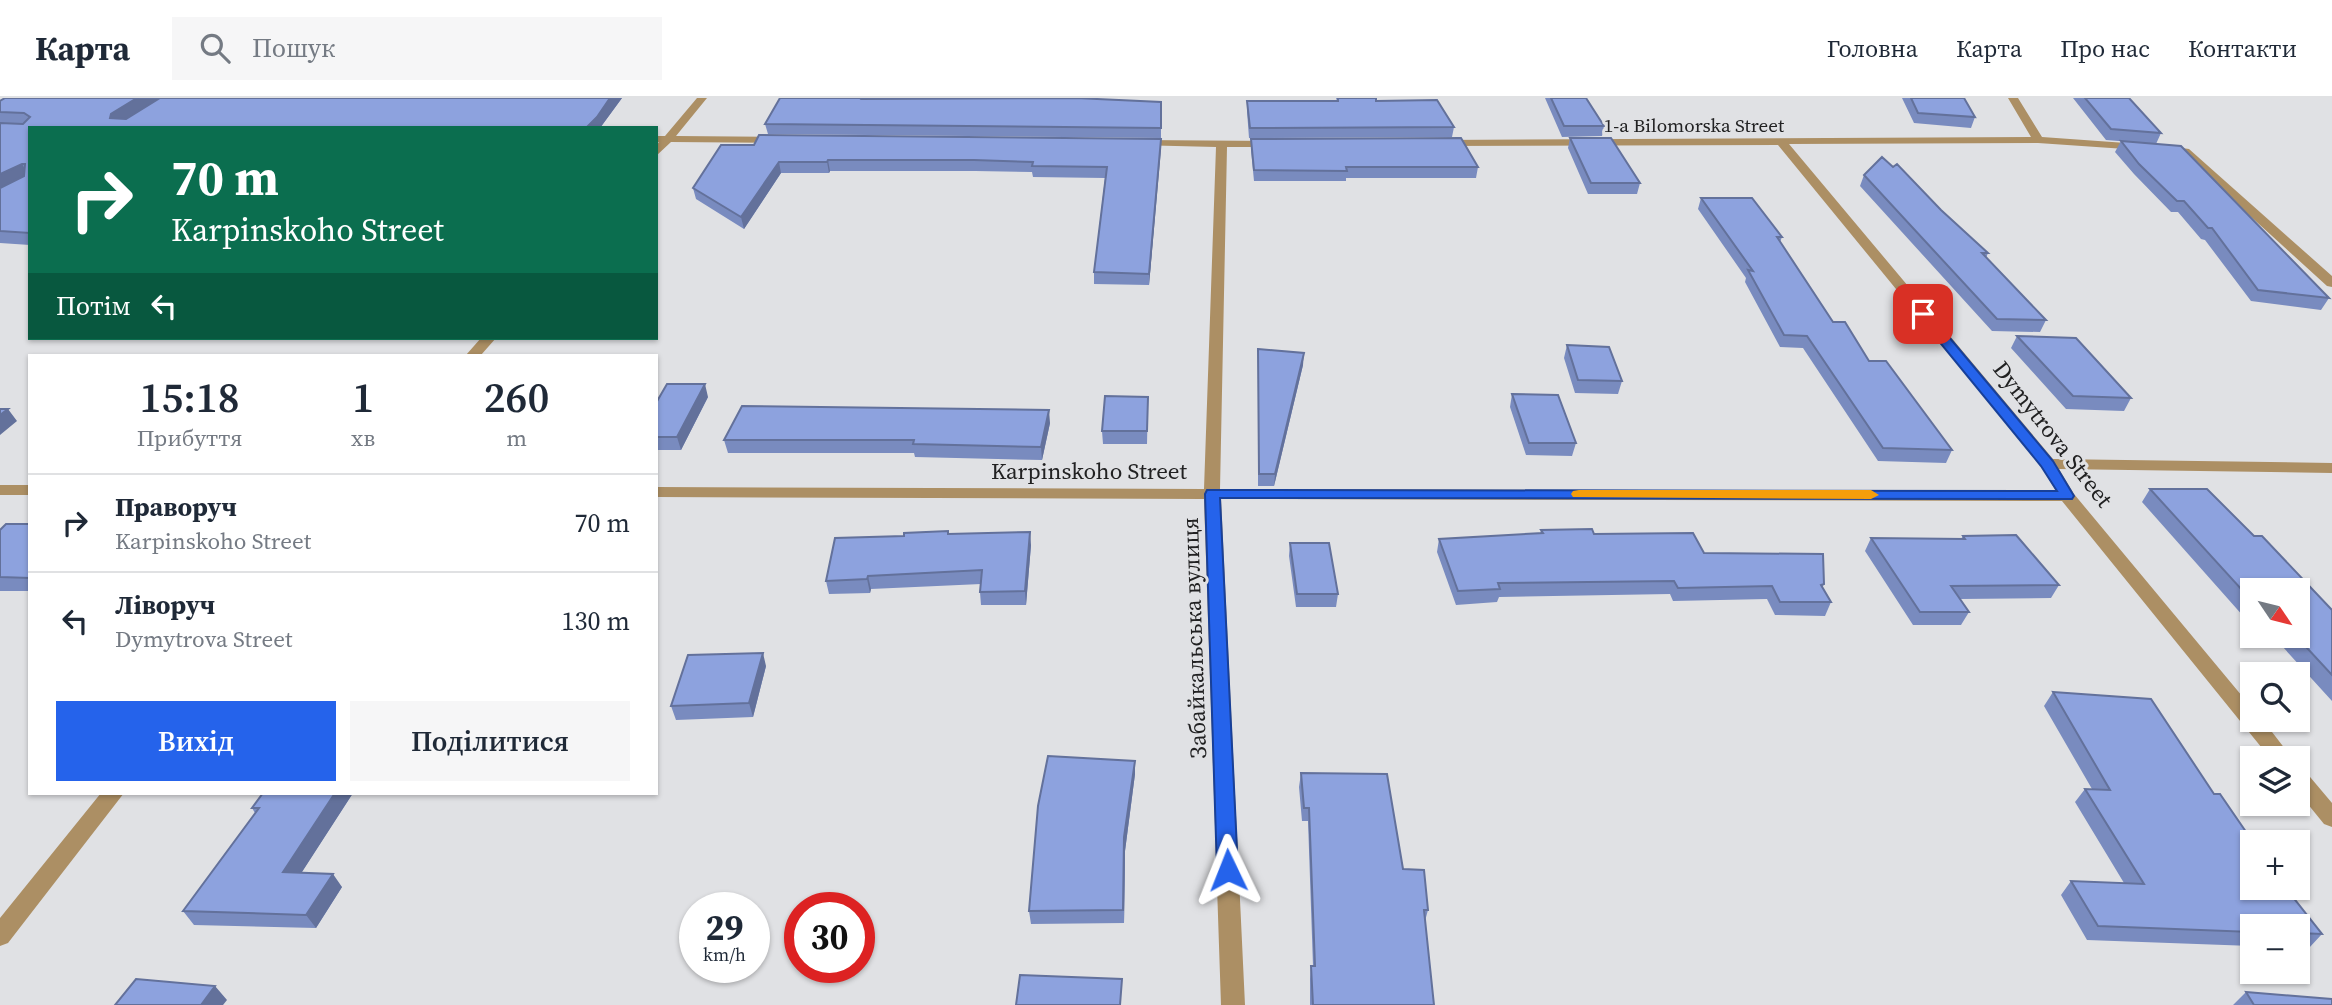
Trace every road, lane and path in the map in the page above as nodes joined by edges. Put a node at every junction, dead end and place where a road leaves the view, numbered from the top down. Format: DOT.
graph roads {
  1 [pos="702,98"];
  2 [pos="2013,98"];
  3 [pos="658,139"];
  4 [pos="669,139"];
  5 [pos="793,140"];
  6 [pos="2038,140"];
  7 [pos="1125,143"];
  8 [pos="1426,143"];
  9 [pos="1782,143"];
  10 [pos="1222,144"];
  11 [pos="1290,144"];
  12 [pos="658,151"];
  13 [pos="2332,283"];
  14 [pos="487,340"];
  15 [pos="474,354"];
  16 [pos="2048,464"];
  17 [pos="2332,468"];
  18 [pos="0,490"];
  19 [pos="28,490"];
  20 [pos="658,492"];
  21 [pos="1212,494"];
  22 [pos="2067,496"];
  23 [pos="2272,746"];
  24 [pos="2310,791"];
  25 [pos="111,795"];
  26 [pos="2332,818"];
  27 [pos="0,936"];
  28 [pos="1233,1005"];
  1 -- 4 [label="street"];
  2 -- 6 [label="street"];
  3 -- 4 [label="street"];
  4 -- 5 [label="street"];
  4 -- 12 [label="street"];
  6 -- 9 [label="street, 1-a Bilomorska Street"];
  6 -- 13 [label="street, 1-a Bilomorska Street"];
  7 -- 10 [label="street"];
  8 -- 9 [label="street, 1-a Bilomorska Street"];
  9 -- 16 [label="street, Dymytrova Street"];
  10 -- 11 [label="street"];
  10 -- 21 [label="street, Забайкальська вулиця"];
  14 -- 15 [label="street"];
  16 -- 17 [label="street"];
  16 -- 22 [label="street, Dymytrova Street"];
  18 -- 19 [label="street"];
  20 -- 21 [label="street, Karpinskoho Street"];
  21 -- 22 [label="street, Karpinskoho Street"];
  21 -- 28 [label="street, Забайкальська вулиця"];
  22 -- 23 [label="street, Dymytrova Street"];
  24 -- 26 [label="street"];
  25 -- 27 [label="street"];
}
